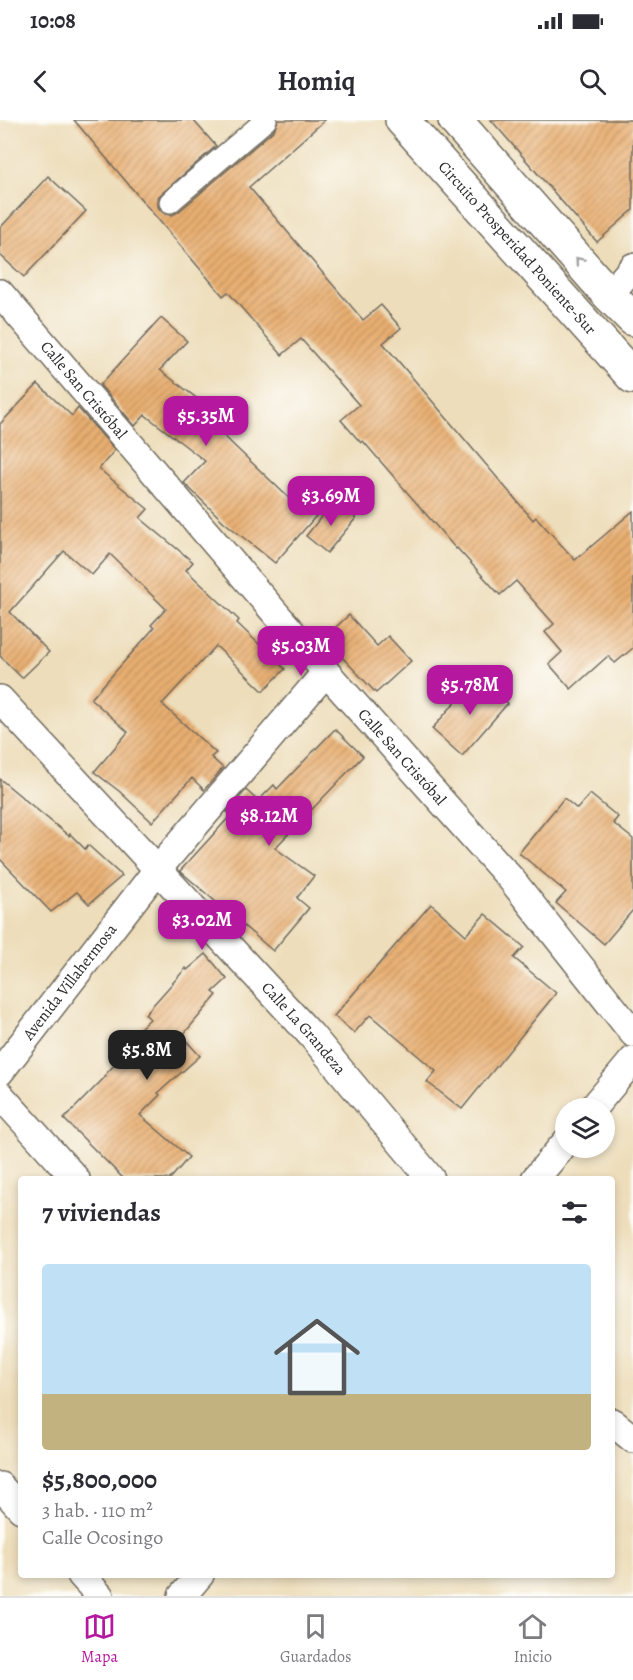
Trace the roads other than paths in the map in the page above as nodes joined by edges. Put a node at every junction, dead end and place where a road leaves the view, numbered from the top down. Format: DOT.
graph roads {
  1 [pos="266,120"];
  2 [pos="402,120"];
  3 [pos="455,120"];
  4 [pos="170,202"];
  5 [pos="633,267"];
  6 [pos="609,296"];
  7 [pos="3,301"];
  8 [pos="633,320"];
  9 [pos="633,377"];
  10 [pos="326,672"];
  11 [pos="0,699"];
  12 [pos="157,870"];
  13 [pos="633,1033"];
  14 [pos="633,1060"];
  15 [pos="0,1072"];
  16 [pos="0,1095"];
  17 [pos="601,1098"];
  18 [pos="555,1155"];
  19 [pos="73,1176"];
  20 [pos="428,1176"];
  21 [pos="538,1176"];
  22 [pos="615,1424"];
  23 [pos="633,1439"];
  24 [pos="0,1486"];
  25 [pos="18,1506"];
  26 [pos="84,1578"];
  27 [pos="197,1578"];
  28 [pos="100,1596"];
  29 [pos="182,1596"];
  1 -- 4 [label="street"];
  2 -- 9 [label="street, Circuito Prosperidad Poniente-Sur"];
  6 -- 3 [label="street, one-way"];
  5 -- 6 [label="street"];
  6 -- 8 [label="street"];
  7 -- 10 [label="street, Calle San Cristóbal"];
  10 -- 12 [label="street, Avenida Villahermosa"];
  10 -- 13 [label="street, Calle San Cristóbal"];
  11 -- 12 [label="street, Calle La Grandeza"];
  12 -- 15 [label="street, Avenida Villahermosa"];
  12 -- 20 [label="street, Calle La Grandeza"];
  14 -- 17 [label="street"];
  16 -- 19 [label="street"];
  18 -- 21 [label="street"];
  22 -- 23 [label="street"];
  24 -- 25 [label="street"];
  26 -- 28 [label="street"];
  27 -- 29 [label="street"];
}
